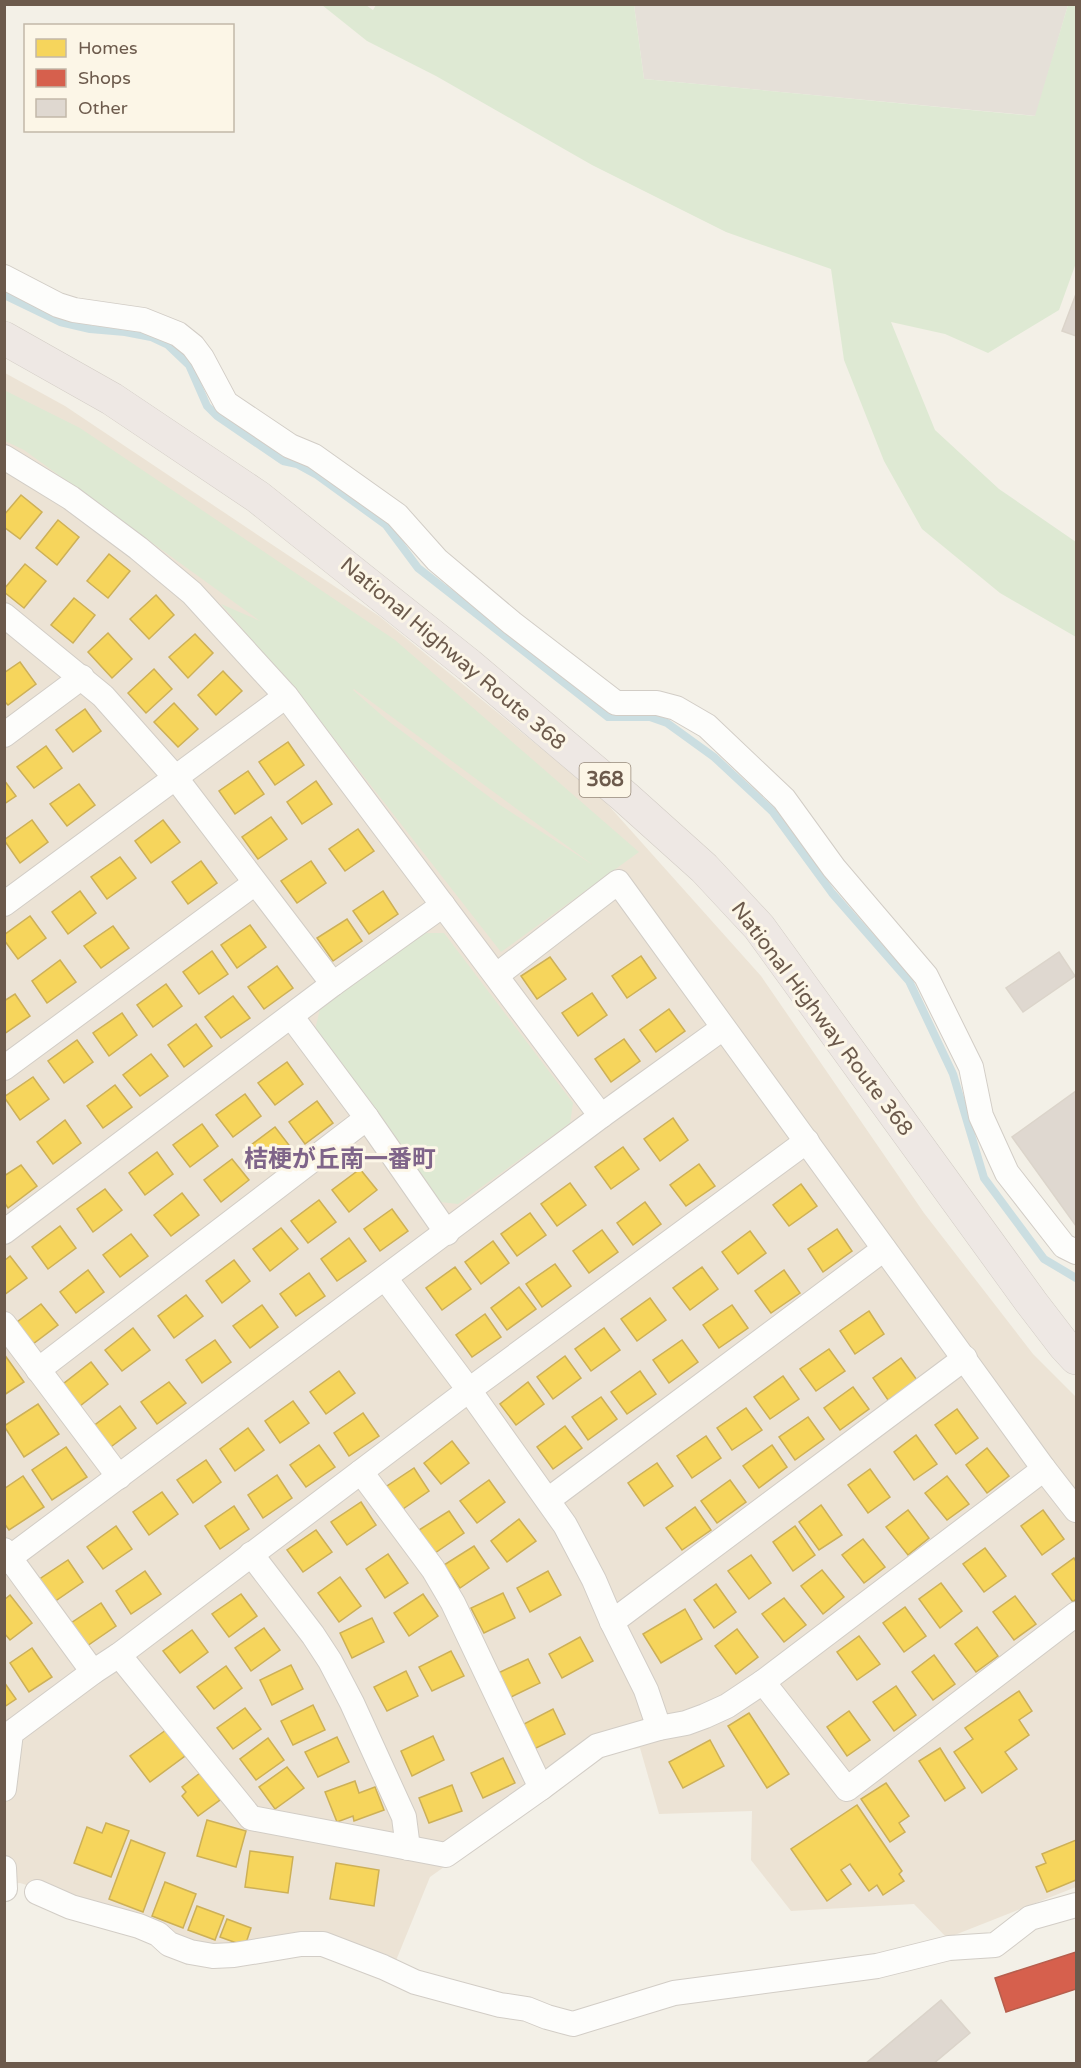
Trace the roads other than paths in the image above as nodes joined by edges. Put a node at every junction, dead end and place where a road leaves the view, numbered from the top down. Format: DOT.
graph roads {
  1 [pos="4,277"];
  2 [pos="4,338"];
  3 [pos="4,457"];
  4 [pos="4,615"];
  5 [pos="82,678"];
  6 [pos="286,696"];
  7 [pos="4,735"];
  8 [pos="175,777"];
  9 [pos="255,883"];
  10 [pos="4,904"];
  11 [pos="443,904"];
  12 [pos="497,975"];
  13 [pos="333,984"];
  14 [pos="291,1016"];
  15 [pos="723,1028"];
  16 [pos="4,1068"];
  17 [pos="601,1116"];
  18 [pos="368,1118"];
  19 [pos="807,1141"];
  20 [pos="4,1232"];
  21 [pos="447,1233"];
  22 [pos="885,1249"];
  23 [pos="1077,1252"];
  24 [pos="385,1278"];
  25 [pos="4,1324"];
  26 [pos="965,1358"];
  27 [pos="1077,1358"];
  28 [pos="38,1370"];
  29 [pos="469,1390"];
  30 [pos="1044,1469"];
  31 [pos="361,1472"];
  32 [pos="119,1477"];
  33 [pos="548,1500"];
  34 [pos="1077,1510"];
  35 [pos="251,1554"];
  36 [pos="6,1556"];
  37 [pos="1077,1614"];
  38 [pos="612,1622"];
  39 [pos="119,1654"];
  40 [pos="93,1672"];
  41 [pos="764,1682"];
  42 [pos="659,1728"];
  43 [pos="8,1736"];
  44 [pos="541,1788"];
  45 [pos="4,1789"];
  46 [pos="408,1848"];
  47 [pos="4,1868"];
  48 [pos="5,1889"];
  49 [pos="37,1892"];
  50 [pos="1077,1905"];
  1 -- 23 [label="street"];
  2 -- 27 [label="highway, National Highway Route 368 / 368"];
  3 -- 6 [label="street"];
  4 -- 5 [label="street"];
  5 -- 7 [label="street"];
  5 -- 8 [label="street"];
  6 -- 8 [label="street"];
  6 -- 11 [label="street"];
  8 -- 9 [label="street"];
  8 -- 10 [label="street"];
  9 -- 13 [label="street"];
  9 -- 16 [label="street"];
  11 -- 12 [label="street"];
  11 -- 13 [label="street"];
  12 -- 15 [label="street"];
  12 -- 17 [label="street"];
  13 -- 14 [label="street"];
  14 -- 18 [label="street"];
  14 -- 20 [label="street"];
  15 -- 17 [label="street"];
  15 -- 19 [label="street"];
  17 -- 21 [label="street"];
  18 -- 21 [label="street"];
  18 -- 28 [label="street"];
  19 -- 22 [label="street"];
  19 -- 29 [label="street"];
  21 -- 24 [label="street"];
  22 -- 26 [label="street"];
  22 -- 33 [label="street"];
  24 -- 29 [label="street"];
  24 -- 32 [label="street"];
  25 -- 28 [label="street"];
  26 -- 30 [label="street"];
  26 -- 38 [label="street"];
  28 -- 32 [label="street"];
  29 -- 31 [label="street"];
  29 -- 33 [label="street"];
  30 -- 34 [label="street"];
  30 -- 41 [label="street"];
  31 -- 35 [label="street"];
  31 -- 44 [label="street"];
  32 -- 36 [label="street"];
  33 -- 38 [label="street"];
  35 -- 39 [label="street"];
  35 -- 46 [label="street"];
  36 -- 40 [label="street"];
  37 -- 41 [label="street"];
  38 -- 42 [label="street"];
  39 -- 40 [label="street"];
  39 -- 46 [label="street"];
  40 -- 43 [label="street"];
  41 -- 42 [label="street"];
  42 -- 44 [label="street"];
  43 -- 45 [label="street"];
  44 -- 46 [label="street"];
  47 -- 48 [label="street"];
  49 -- 50 [label="street"];
}
